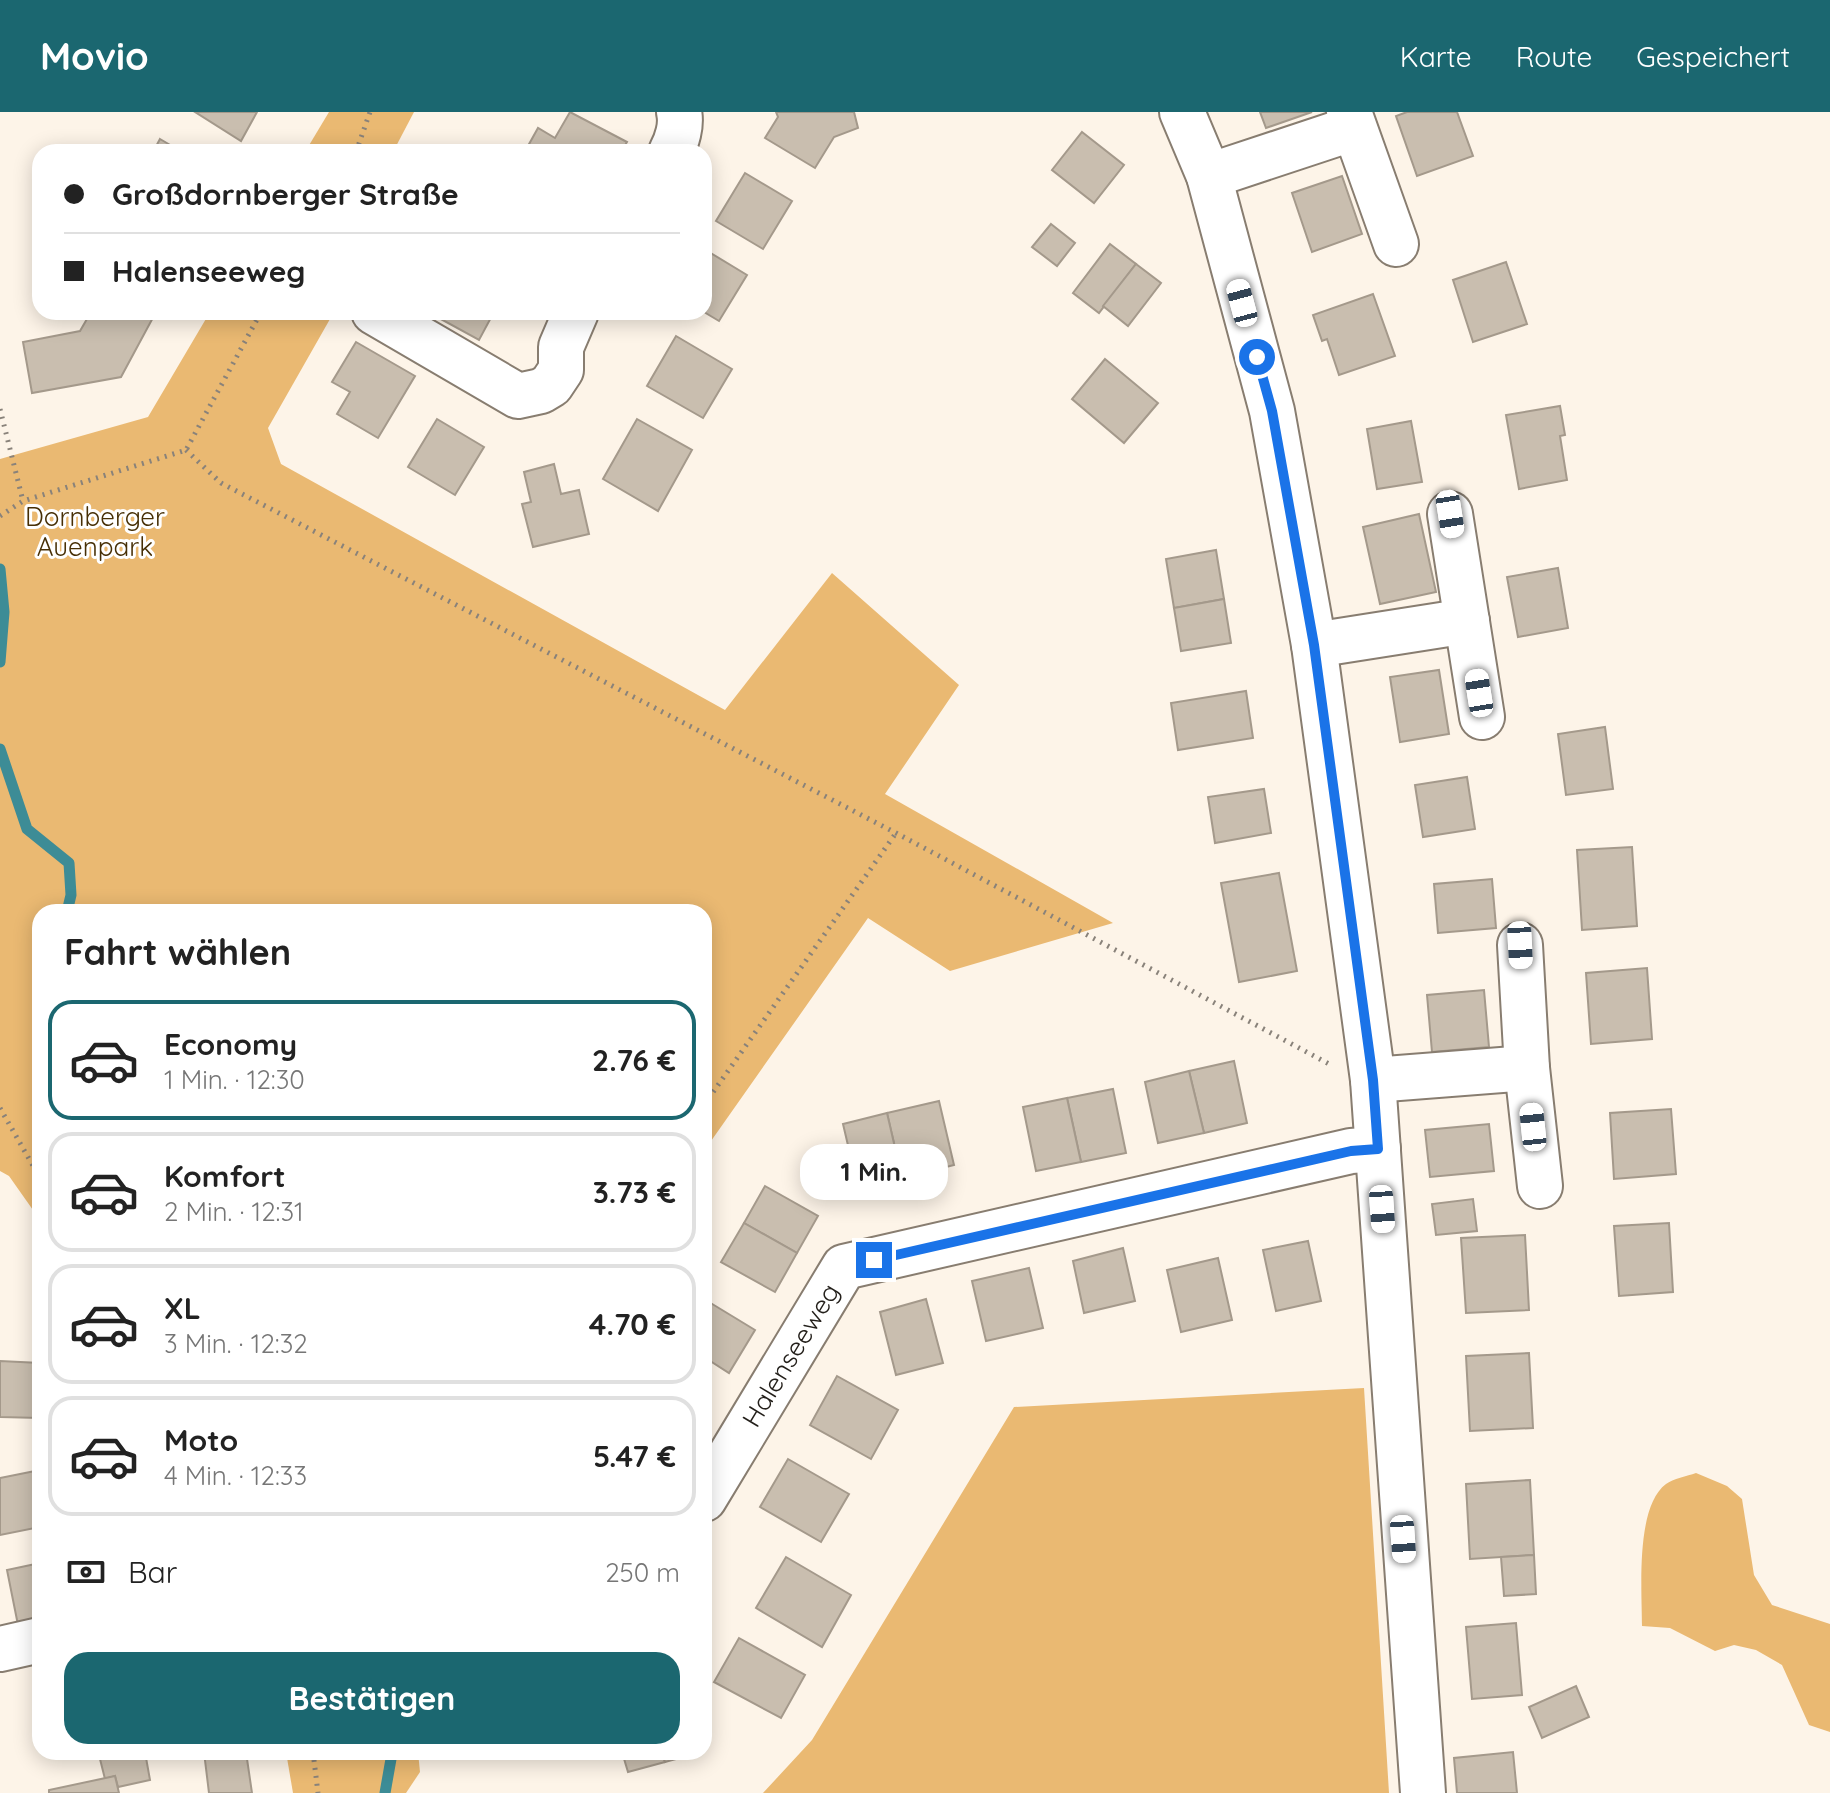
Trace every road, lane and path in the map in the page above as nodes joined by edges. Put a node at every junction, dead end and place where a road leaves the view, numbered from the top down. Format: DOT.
graph roads {
  1 [pos="370,112"];
  2 [pos="679,112"];
  3 [pos="1182,112"];
  4 [pos="1352,120"];
  5 [pos="359,144"];
  6 [pos="675,144"];
  7 [pos="1209,176"];
  8 [pos="1396,244"];
  9 [pos="257,320"];
  10 [pos="388,320"];
  11 [pos="573,320"];
  12 [pos="0,409"];
  13 [pos="186,450"];
  14 [pos="23,501"];
  15 [pos="1450,514"];
  16 [pos="0,516"];
  17 [pos="1467,621"];
  18 [pos="1314,645"];
  19 [pos="1482,717"];
  20 [pos="896,833"];
  21 [pos="1520,945"];
  22 [pos="1527,1068"];
  23 [pos="1373,1080"];
  24 [pos="712,1094"];
  25 [pos="0,1108"];
  26 [pos="1378,1149"];
  27 [pos="32,1164"];
  28 [pos="1540,1186"];
  29 [pos="712,1486"];
  30 [pos="32,1642"];
  31 [pos="0,1649"];
  32 [pos="314,1760"];
  33 [pos="318,1793"];
  34 [pos="1423,1793"];
  1 -- 5 [label="path"];
  2 -- 6 [label="street"];
  3 -- 7 [label="street"];
  4 -- 7 [label="street"];
  4 -- 8 [label="street"];
  7 -- 18 [label="street"];
  9 -- 13 [label="path"];
  10 -- 11 [label="street"];
  12 -- 14 [label="path"];
  13 -- 14 [label="path"];
  13 -- 20 [label="path"];
  14 -- 16 [label="path"];
  15 -- 17 [label="street"];
  17 -- 18 [label="street"];
  17 -- 19 [label="street"];
  18 -- 23 [label="street"];
  20 -- 23 [label="path"];
  20 -- 24 [label="path"];
  21 -- 22 [label="street"];
  22 -- 23 [label="street"];
  22 -- 28 [label="street"];
  23 -- 26 [label="street"];
  25 -- 27 [label="path"];
  26 -- 29 [label="street, Halenseeweg"];
  26 -- 34 [label="street"];
  30 -- 31 [label="street"];
  32 -- 33 [label="path"];
}
